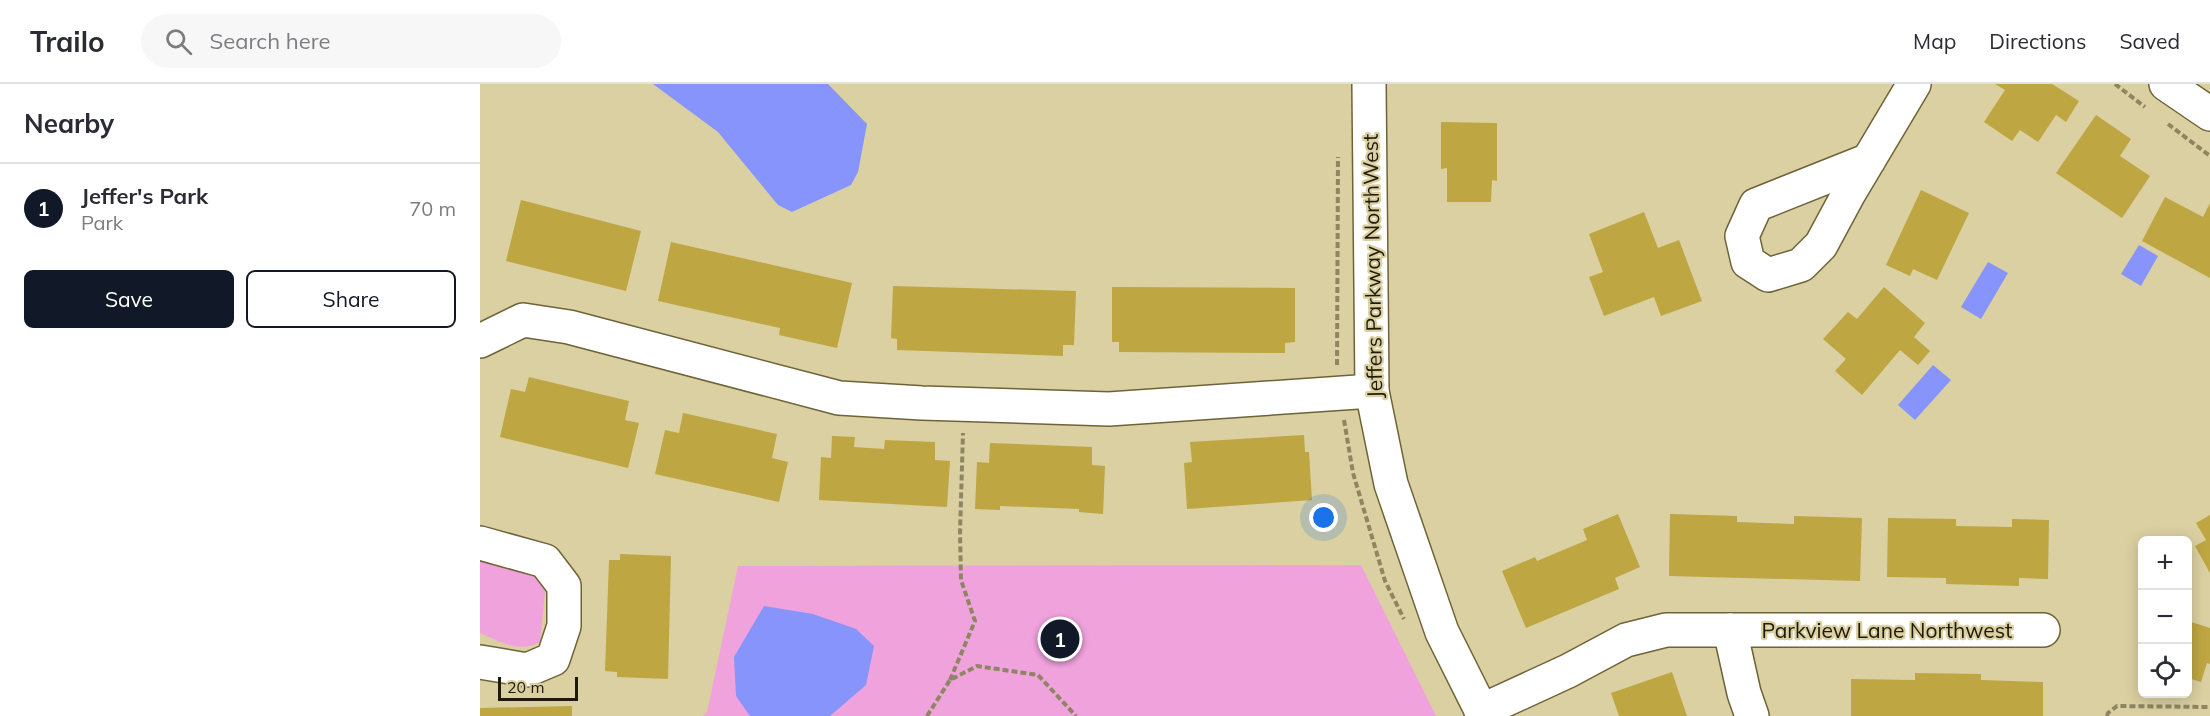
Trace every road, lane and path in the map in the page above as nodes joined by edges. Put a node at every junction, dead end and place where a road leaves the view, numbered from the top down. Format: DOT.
graph roads {
  1 [pos="1369,84"];
  2 [pos="1914,84"];
  3 [pos="2166,84"];
  4 [pos="2210,114"];
  5 [pos="1869,160"];
  6 [pos="480,341"];
  7 [pos="1372,392"];
  8 [pos="964,405"];
  9 [pos="480,543"];
  10 [pos="1730,630"];
  11 [pos="2043,630"];
  12 [pos="480,662"];
  13 [pos="950,680"];
  14 [pos="2210,707"];
  15 [pos="1482,713"];
  16 [pos="927,716"];
  17 [pos="1076,716"];
  18 [pos="1752,716"];
  19 [pos="2107,716"];
  1 -- 7 [label="street, Jeffers Parkway NorthWest"];
  2 -- 5 [label="street"];
  3 -- 4 [label="street"];
  6 -- 8 [label="street"];
  7 -- 8 [label="street"];
  7 -- 15 [label="street, Jeffers Parkway NorthWest"];
  8 -- 13 [label="path"];
  9 -- 12 [label="street"];
  10 -- 11 [label="street, Parkview Lane Northwest"];
  10 -- 15 [label="street, Parkview Lane Northwest"];
  10 -- 18 [label="street, Parkview Lane Northwest"];
  13 -- 16 [label="path"];
  13 -- 17 [label="path"];
  14 -- 19 [label="path"];
}
